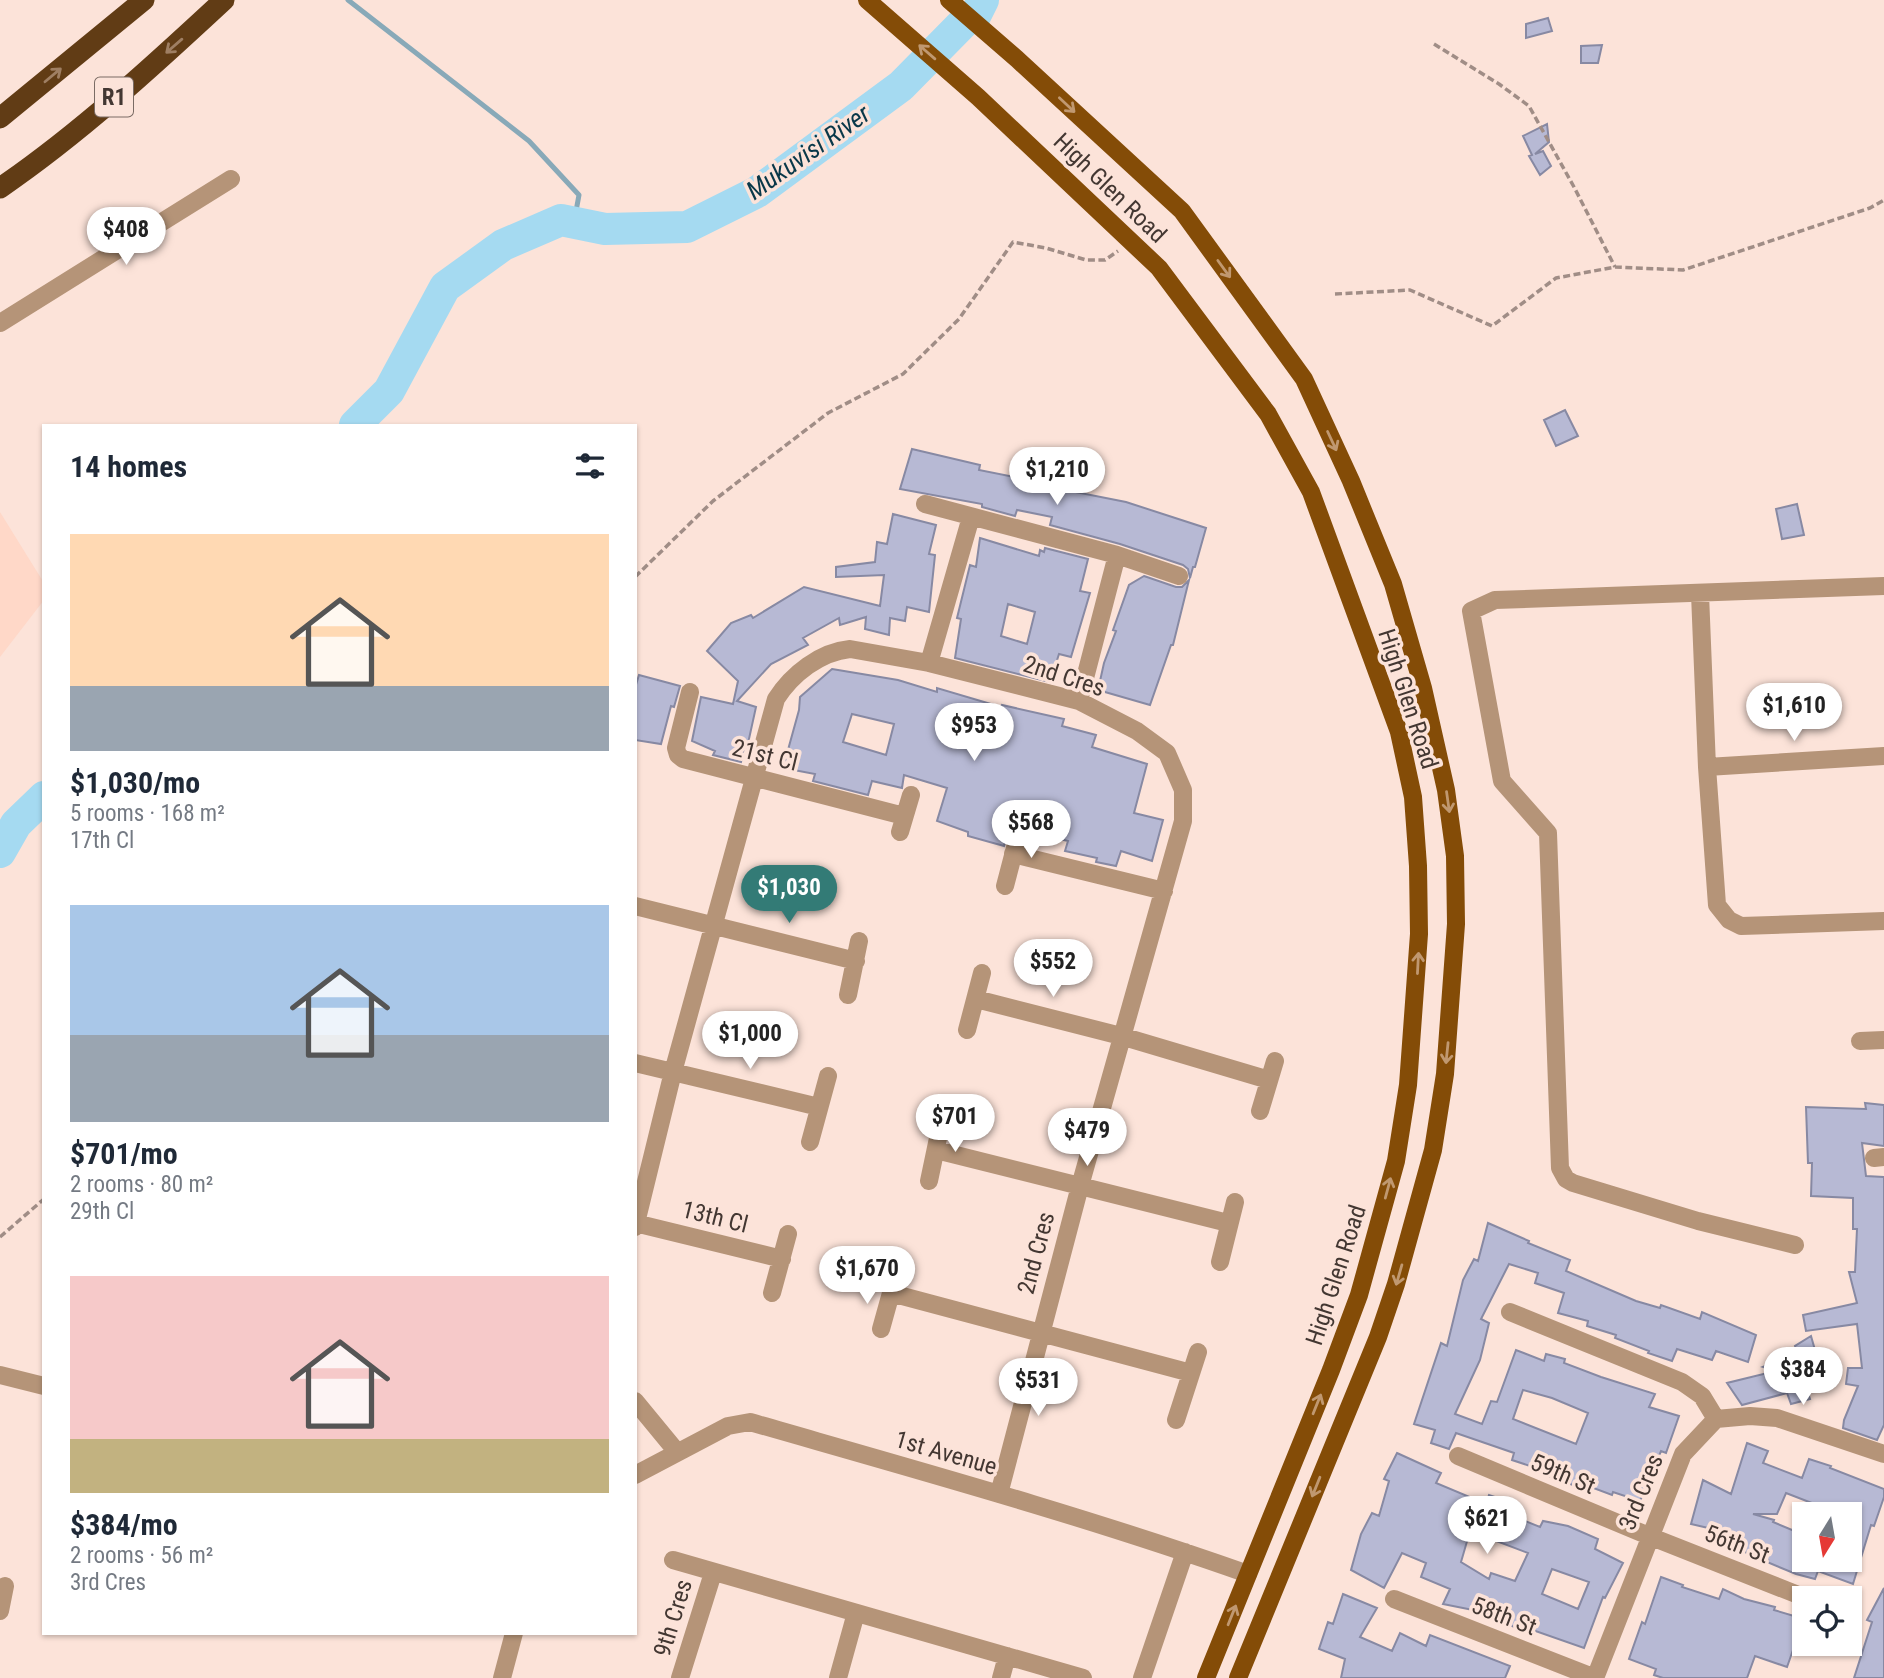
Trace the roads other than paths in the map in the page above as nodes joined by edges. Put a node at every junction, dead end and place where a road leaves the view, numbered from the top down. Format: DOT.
graph roads {
  1 [pos="144,0"];
  2 [pos="224,0"];
  3 [pos="949,0"];
  4 [pos="870,3"];
  5 [pos="0,118"];
  6 [pos="231,179"];
  7 [pos="0,188"];
  8 [pos="0,323"];
  9 [pos="925,504"];
  10 [pos="971,517"];
  11 [pos="1117,555"];
  12 [pos="1180,576"];
  13 [pos="1884,586"];
  14 [pos="1700,594"];
  15 [pos="929,663"];
  16 [pos="690,692"];
  17 [pos="1079,701"];
  18 [pos="1884,757"];
  19 [pos="1707,767"];
  20 [pos="755,777"];
  21 [pos="911,794"];
  22 [pos="1021,825"];
  23 [pos="1013,854"];
  24 [pos="1005,886"];
  25 [pos="1164,891"];
  26 [pos="637,907"];
  27 [pos="1884,921"];
  28 [pos="713,926"];
  29 [pos="859,940"];
  30 [pos="856,961"];
  31 [pos="982,974"];
  32 [pos="848,996"];
  33 [pos="976,999"];
  34 [pos="967,1030"];
  35 [pos="1121,1036"];
  36 [pos="1884,1040"];
  37 [pos="1860,1041"];
  38 [pos="1275,1061"];
  39 [pos="637,1063"];
  40 [pos="673,1072"];
  41 [pos="828,1076"];
  42 [pos="1269,1080"];
  43 [pos="819,1107"];
  44 [pos="1260,1111"];
  45 [pos="942,1119"];
  46 [pos="810,1142"];
  47 [pos="936,1150"];
  48 [pos="929,1181"];
  49 [pos="1080,1186"];
  50 [pos="1235,1202"];
  51 [pos="637,1220"];
  52 [pos="1228,1223"];
  53 [pos="637,1224"];
  54 [pos="788,1234"];
  55 [pos="1795,1245"];
  56 [pos="782,1259"];
  57 [pos="1220,1262"];
  58 [pos="898,1266"];
  59 [pos="772,1293"];
  60 [pos="891,1293"];
  61 [pos="1510,1312"];
  62 [pos="881,1329"];
  63 [pos="1040,1334"];
  64 [pos="1198,1352"];
  65 [pos="1191,1373"];
  66 [pos="0,1375"];
  67 [pos="42,1386"];
  68 [pos="637,1403"];
  69 [pos="1716,1419"];
  70 [pos="1176,1420"];
  71 [pos="677,1452"];
  72 [pos="1884,1454"];
  73 [pos="1458,1456"];
  74 [pos="637,1474"];
  75 [pos="999,1494"];
  76 [pos="1649,1536"];
  77 [pos="1185,1552"];
  78 [pos="673,1560"];
  79 [pos="713,1573"];
  80 [pos="1248,1574"];
  81 [pos="5,1586"];
  82 [pos="1792,1592"];
  83 [pos="1394,1599"];
  84 [pos="0,1611"];
  85 [pos="856,1613"];
  86 [pos="514,1635"];
  87 [pos="1007,1656"];
  88 [pos="507,1677"];
  89 [pos="680,1678"];
  90 [pos="838,1678"];
  91 [pos="1001,1678"];
  92 [pos="1083,1678"];
  93 [pos="1142,1678"];
  94 [pos="1206,1678"];
  95 [pos="1238,1678"];
  96 [pos="1595,1678"];
  5 -- 1 [label="highway, R1, one-way"];
  2 -- 7 [label="highway, R1, one-way"];
  3 -- 95 [label="main road, High Glen Road, one-way"];
  80 -- 4 [label="main road, High Glen Road, one-way"];
  6 -- 8 [label="street"];
  9 -- 10 [label="street"];
  10 -- 11 [label="street"];
  10 -- 15 [label="street"];
  11 -- 12 [label="street"];
  11 -- 17 [label="street"];
  13 -- 14 [label="street"];
  14 -- 19 [label="street"];
  14 -- 55 [label="street"];
  15 -- 17 [label="street, 2nd Cres"];
  15 -- 20 [label="street, 2nd Cres"];
  16 -- 20 [label="street, 21st Cl"];
  17 -- 25 [label="street, 2nd Cres"];
  18 -- 19 [label="street"];
  19 -- 27 [label="street"];
  20 -- 21 [label="street, 21st Cl"];
  20 -- 28 [label="street, 2nd Cres"];
  22 -- 23 [label="street"];
  23 -- 24 [label="street"];
  23 -- 25 [label="street"];
  25 -- 35 [label="street, 2nd Cres"];
  26 -- 28 [label="street"];
  28 -- 30 [label="street"];
  28 -- 40 [label="street, 2nd Cres"];
  29 -- 30 [label="street"];
  30 -- 32 [label="street"];
  31 -- 33 [label="street"];
  33 -- 34 [label="street"];
  33 -- 35 [label="street"];
  35 -- 42 [label="street"];
  35 -- 49 [label="street, 2nd Cres"];
  36 -- 37 [label="street"];
  38 -- 42 [label="street"];
  39 -- 40 [label="street"];
  40 -- 43 [label="street"];
  40 -- 51 [label="street, 2nd Cres"];
  41 -- 43 [label="street"];
  42 -- 44 [label="street"];
  43 -- 46 [label="street"];
  45 -- 47 [label="street"];
  47 -- 48 [label="street"];
  47 -- 49 [label="street"];
  49 -- 52 [label="street"];
  49 -- 63 [label="street, 2nd Cres"];
  50 -- 52 [label="street"];
  52 -- 57 [label="street"];
  53 -- 56 [label="street, 13th Cl"];
  54 -- 56 [label="street"];
  56 -- 59 [label="street"];
  58 -- 60 [label="street"];
  60 -- 62 [label="street"];
  60 -- 63 [label="street"];
  61 -- 69 [label="street"];
  63 -- 65 [label="street"];
  63 -- 75 [label="street, 2nd Cres"];
  64 -- 65 [label="street"];
  65 -- 70 [label="street"];
  66 -- 67 [label="street"];
  68 -- 71 [label="street"];
  69 -- 72 [label="street"];
  69 -- 76 [label="street, 3rd Cres"];
  71 -- 74 [label="street, 1st Avenue"];
  71 -- 75 [label="street, 1st Avenue"];
  73 -- 76 [label="street, 59th St"];
  75 -- 77 [label="street, 1st Avenue"];
  76 -- 82 [label="street, 56th St"];
  76 -- 96 [label="street, 3rd Cres"];
  77 -- 80 [label="street, 1st Avenue"];
  77 -- 93 [label="street"];
  78 -- 79 [label="street"];
  79 -- 85 [label="street"];
  79 -- 89 [label="street, 9th Cres"];
  94 -- 80 [label="main road, High Glen Road, one-way"];
  81 -- 84 [label="street"];
  83 -- 96 [label="street, 58th St"];
  85 -- 87 [label="street"];
  85 -- 90 [label="street"];
  86 -- 88 [label="street"];
  87 -- 91 [label="street"];
  87 -- 92 [label="street"];
}
